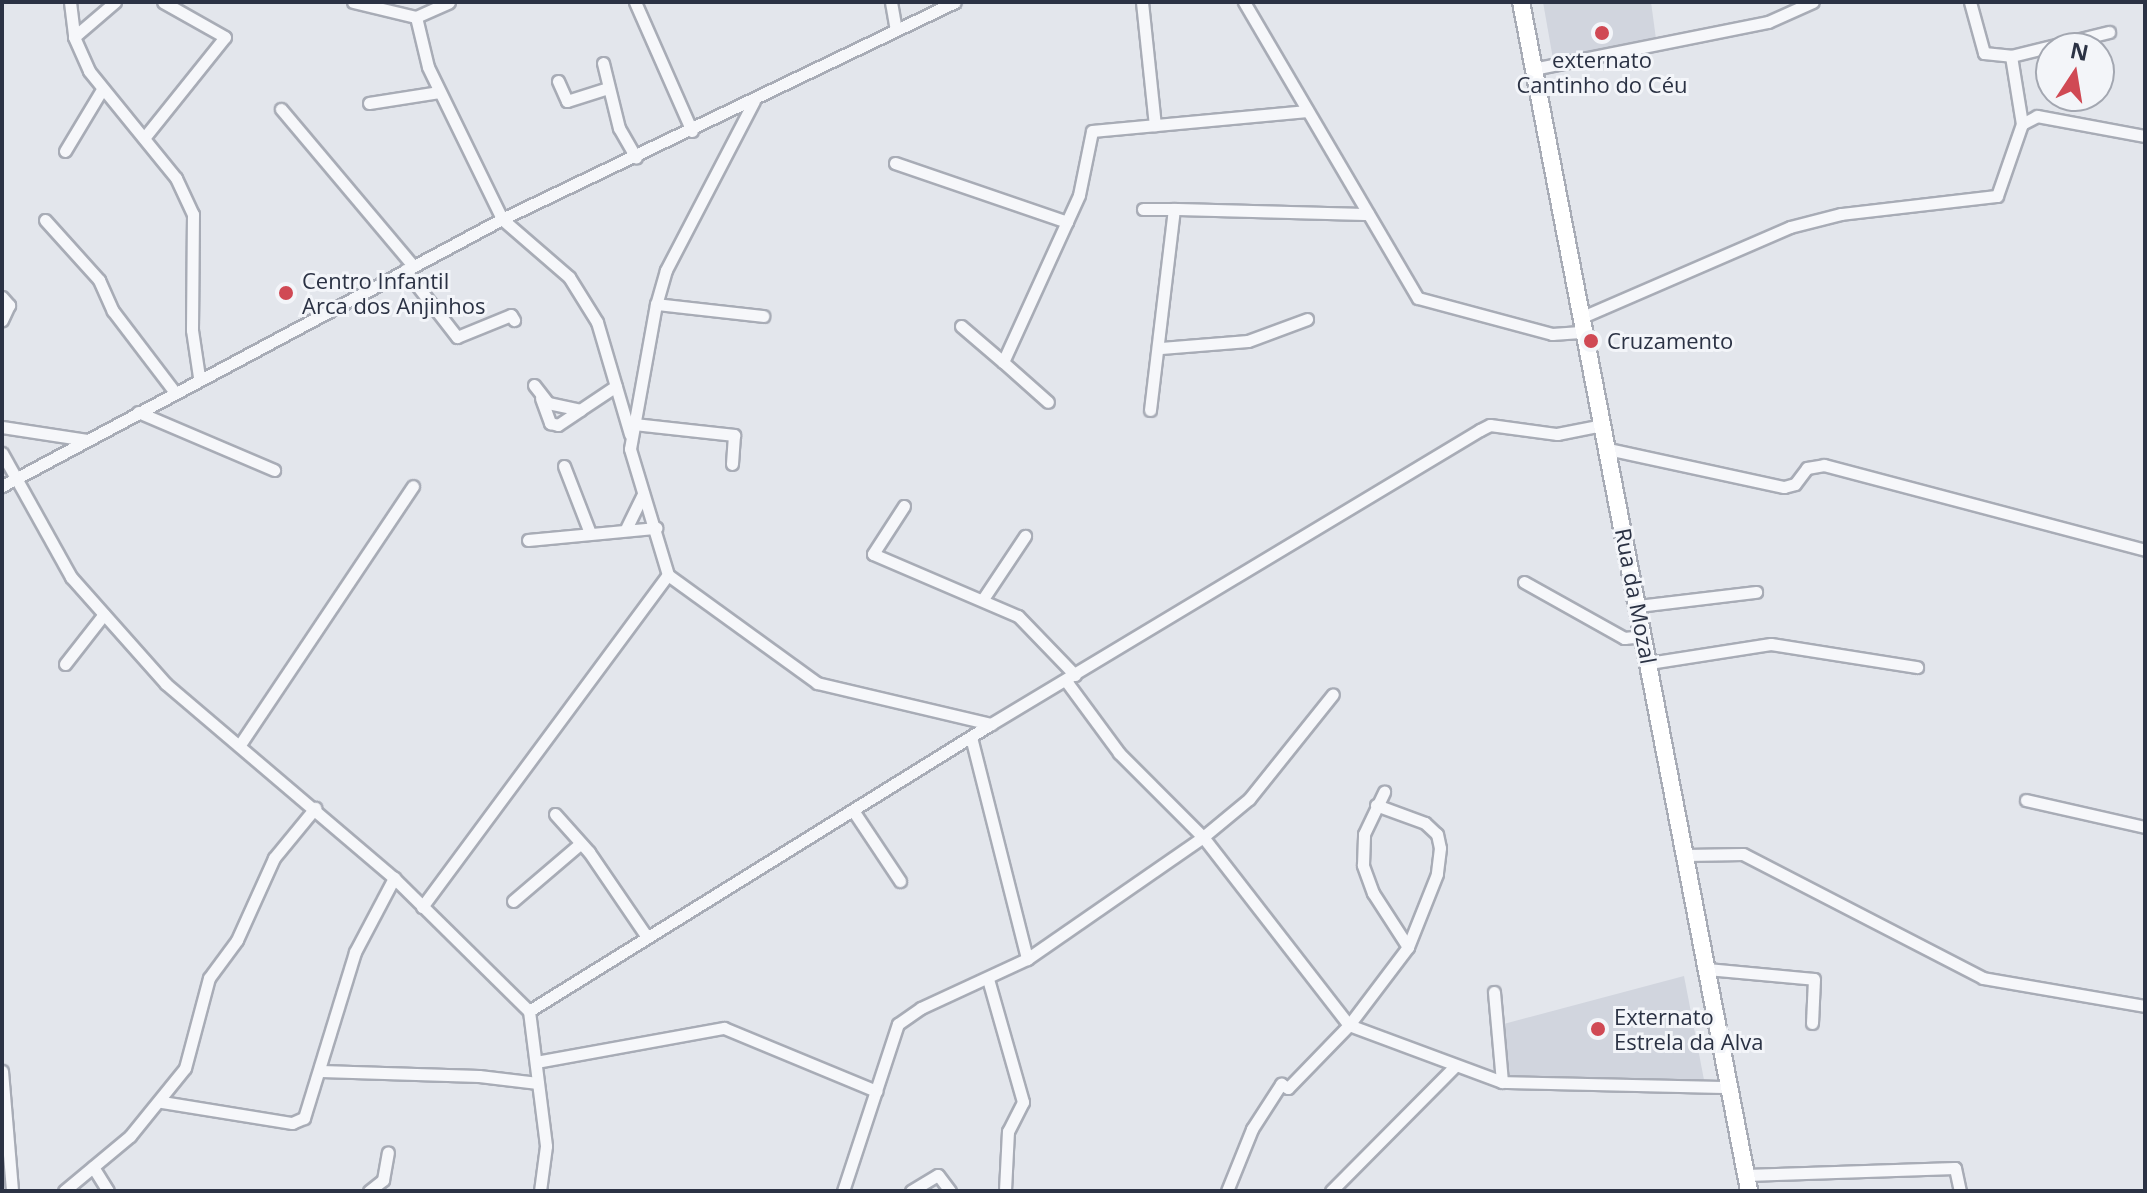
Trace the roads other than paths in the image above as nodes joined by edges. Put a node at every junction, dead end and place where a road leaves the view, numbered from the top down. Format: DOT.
graph roads {
  1 [pos="70,2"];
  2 [pos="115,2"];
  3 [pos="163,2"];
  4 [pos="353,2"];
  5 [pos="449,2"];
  6 [pos="635,2"];
  7 [pos="891,2"];
  8 [pos="955,2"];
  9 [pos="1142,2"];
  10 [pos="1244,2"];
  11 [pos="1521,2"];
  12 [pos="1813,2"];
  13 [pos="1970,2"];
  14 [pos="416,17"];
  15 [pos="896,30"];
  16 [pos="74,37"];
  17 [pos="2035,50"];
  18 [pos="2011,56"];
  19 [pos="603,63"];
  20 [pos="1533,69"];
  21 [pos="558,81"];
  22 [pos="608,88"];
  23 [pos="101,91"];
  24 [pos="439,92"];
  25 [pos="755,100"];
  26 [pos="369,103"];
  27 [pos="281,109"];
  28 [pos="1307,111"];
  29 [pos="2022,124"];
  30 [pos="1155,125"];
  31 [pos="692,131"];
  32 [pos="2145,136"];
  33 [pos="144,138"];
  34 [pos="65,151"];
  35 [pos="636,157"];
  36 [pos="895,163"];
  37 [pos="1143,209"];
  38 [pos="1174,209"];
  39 [pos="1368,214"];
  40 [pos="502,219"];
  41 [pos="45,220"];
  42 [pos="1067,222"];
  43 [pos="409,268"];
  44 [pos="2,297"];
  45 [pos="656,304"];
  46 [pos="763,316"];
  47 [pos="1307,319"];
  48 [pos="2,320"];
  49 [pos="514,320"];
  50 [pos="1582,325"];
  51 [pos="961,326"];
  52 [pos="1161,348"];
  53 [pos="1003,362"];
  54 [pos="199,377"];
  55 [pos="534,385"];
  56 [pos="616,386"];
  57 [pos="174,391"];
  58 [pos="541,398"];
  59 [pos="1048,402"];
  60 [pos="580,410"];
  61 [pos="1150,410"];
  62 [pos="138,412"];
  63 [pos="634,424"];
  64 [pos="1603,425"];
  65 [pos="2,427"];
  66 [pos="632,438"];
  67 [pos="88,440"];
  68 [pos="1608,449"];
  69 [pos="2,453"];
  70 [pos="732,464"];
  71 [pos="564,466"];
  72 [pos="274,470"];
  73 [pos="8,483"];
  74 [pos="413,486"];
  75 [pos="643,494"];
  76 [pos="904,506"];
  77 [pos="656,528"];
  78 [pos="626,529"];
  79 [pos="590,533"];
  80 [pos="1025,536"];
  81 [pos="528,540"];
  82 [pos="2145,550"];
  83 [pos="668,575"];
  84 [pos="1524,582"];
  85 [pos="1756,592"];
  86 [pos="983,599"];
  87 [pos="1638,606"];
  88 [pos="104,614"];
  89 [pos="1644,636"];
  90 [pos="1649,663"];
  91 [pos="65,664"];
  92 [pos="1917,667"];
  93 [pos="1070,678"];
  94 [pos="1333,694"];
  95 [pos="991,724"];
  96 [pos="971,737"];
  97 [pos="241,743"];
  98 [pos="1384,792"];
  99 [pos="2026,800"];
  100 [pos="1376,805"];
  101 [pos="315,808"];
  102 [pos="854,812"];
  103 [pos="555,814"];
  104 [pos="2145,827"];
  105 [pos="1203,837"];
  106 [pos="581,843"];
  107 [pos="1686,855"];
  108 [pos="394,878"];
  109 [pos="900,881"];
  110 [pos="513,901"];
  111 [pos="422,907"];
  112 [pos="647,937"];
  113 [pos="1408,947"];
  114 [pos="1027,959"];
  115 [pos="1707,969"];
  116 [pos="988,979"];
  117 [pos="1494,992"];
  118 [pos="2145,1006"];
  119 [pos="529,1011"];
  120 [pos="1812,1023"];
  121 [pos="1349,1025"];
  122 [pos="536,1062"];
  123 [pos="1455,1066"];
  124 [pos="2,1071"];
  125 [pos="321,1071"];
  126 [pos="1502,1082"];
  127 [pos="538,1083"];
  128 [pos="1728,1087"];
  129 [pos="876,1091"];
  130 [pos="162,1102"];
  131 [pos="5,1116"];
  132 [pos="388,1152"];
  133 [pos="93,1167"];
  134 [pos="1747,1183"];
  135 [pos="12,1191"];
  136 [pos="64,1191"];
  137 [pos="108,1191"];
  138 [pos="369,1191"];
  139 [pos="540,1191"];
  140 [pos="843,1191"];
  141 [pos="911,1191"];
  142 [pos="950,1191"];
  143 [pos="1005,1191"];
  144 [pos="1227,1191"];
  145 [pos="1331,1191"];
  146 [pos="1960,1191"];
  1 -- 16 [label="street"];
  2 -- 16 [label="street"];
  3 -- 33 [label="street"];
  4 -- 14 [label="street"];
  5 -- 14 [label="street"];
  6 -- 31 [label="street"];
  7 -- 15 [label="street"];
  8 -- 15 [label="street"];
  9 -- 30 [label="street"];
  10 -- 28 [label="street"];
  11 -- 20 [label="main road, Rua da Mozal"];
  12 -- 20 [label="street"];
  13 -- 18 [label="street"];
  14 -- 24 [label="street"];
  15 -- 25 [label="street"];
  16 -- 23 [label="street"];
  17 -- 18 [label="street"];
  18 -- 29 [label="street"];
  19 -- 22 [label="street"];
  20 -- 50 [label="main road, Rua da Mozal"];
  21 -- 22 [label="street"];
  22 -- 35 [label="street"];
  23 -- 33 [label="street"];
  23 -- 34 [label="street"];
  24 -- 26 [label="street"];
  24 -- 40 [label="street"];
  25 -- 31 [label="street"];
  25 -- 45 [label="street"];
  27 -- 43 [label="street"];
  28 -- 30 [label="street"];
  28 -- 39 [label="street"];
  29 -- 32 [label="street"];
  29 -- 50 [label="street"];
  30 -- 42 [label="street"];
  31 -- 35 [label="street"];
  33 -- 54 [label="street"];
  35 -- 40 [label="street"];
  36 -- 42 [label="street"];
  37 -- 38 [label="street"];
  38 -- 39 [label="street"];
  38 -- 52 [label="street"];
  39 -- 50 [label="street"];
  40 -- 43 [label="street"];
  40 -- 56 [label="street"];
  41 -- 57 [label="street"];
  42 -- 53 [label="street"];
  43 -- 49 [label="street"];
  43 -- 54 [label="street"];
  44 -- 48 [label="street"];
  45 -- 46 [label="street"];
  45 -- 63 [label="street"];
  47 -- 52 [label="street"];
  50 -- 64 [label="main road, Rua da Mozal"];
  51 -- 53 [label="street"];
  52 -- 61 [label="street"];
  53 -- 59 [label="street"];
  54 -- 57 [label="street"];
  55 -- 58 [label="street"];
  56 -- 60 [label="street"];
  56 -- 66 [label="street"];
  57 -- 62 [label="street"];
  58 -- 60 [label="street"];
  58 -- 60 [label="street"];
  62 -- 67 [label="street"];
  62 -- 72 [label="street"];
  63 -- 66 [label="street"];
  63 -- 70 [label="street"];
  64 -- 68 [label="main road, Rua da Mozal"];
  64 -- 93 [label="street"];
  65 -- 67 [label="street"];
  66 -- 75 [label="street"];
  67 -- 73 [label="street"];
  68 -- 82 [label="street"];
  68 -- 87 [label="main road, Rua da Mozal"];
  69 -- 73 [label="street"];
  71 -- 79 [label="street"];
  73 -- 88 [label="street"];
  74 -- 97 [label="street"];
  75 -- 77 [label="street"];
  75 -- 78 [label="street"];
  76 -- 86 [label="street"];
  77 -- 78 [label="street"];
  77 -- 83 [label="street"];
  78 -- 79 [label="street"];
  79 -- 81 [label="street"];
  80 -- 86 [label="street"];
  83 -- 95 [label="street"];
  83 -- 111 [label="street"];
  84 -- 89 [label="street"];
  85 -- 87 [label="street"];
  86 -- 93 [label="street"];
  87 -- 89 [label="main road, Rua da Mozal"];
  88 -- 91 [label="street"];
  88 -- 97 [label="street"];
  89 -- 90 [label="main road, Rua da Mozal"];
  90 -- 92 [label="street"];
  90 -- 107 [label="main road, Rua da Mozal"];
  93 -- 95 [label="street"];
  93 -- 105 [label="street"];
  94 -- 105 [label="street"];
  95 -- 96 [label="street"];
  96 -- 102 [label="street"];
  96 -- 114 [label="street"];
  97 -- 101 [label="street"];
  98 -- 100 [label="street"];
  99 -- 104 [label="street"];
  100 -- 113 [label="street"];
  100 -- 113 [label="street"];
  101 -- 108 [label="street"];
  101 -- 130 [label="street"];
  102 -- 109 [label="street"];
  102 -- 112 [label="street"];
  103 -- 106 [label="street"];
  105 -- 114 [label="street"];
  105 -- 121 [label="street"];
  106 -- 110 [label="street"];
  106 -- 112 [label="street"];
  107 -- 115 [label="main road, Rua da Mozal"];
  107 -- 118 [label="street"];
  108 -- 111 [label="street"];
  108 -- 125 [label="street"];
  111 -- 119 [label="street"];
  112 -- 119 [label="street"];
  113 -- 121 [label="street"];
  114 -- 116 [label="street"];
  115 -- 120 [label="street"];
  115 -- 128 [label="main road, Rua da Mozal"];
  116 -- 129 [label="street"];
  116 -- 143 [label="street"];
  117 -- 126 [label="street"];
  119 -- 122 [label="street"];
  121 -- 123 [label="street"];
  121 -- 144 [label="street"];
  122 -- 127 [label="street"];
  122 -- 129 [label="street"];
  123 -- 126 [label="street"];
  123 -- 145 [label="street"];
  124 -- 131 [label="street"];
  125 -- 127 [label="street"];
  125 -- 130 [label="street"];
  126 -- 128 [label="street"];
  127 -- 139 [label="street"];
  128 -- 134 [label="main road, Rua da Mozal"];
  129 -- 140 [label="street"];
  130 -- 133 [label="street"];
  131 -- 135 [label="street"];
  132 -- 138 [label="street"];
  133 -- 136 [label="street"];
  133 -- 137 [label="street"];
  134 -- 146 [label="street"];
  141 -- 142 [label="street"];
}
